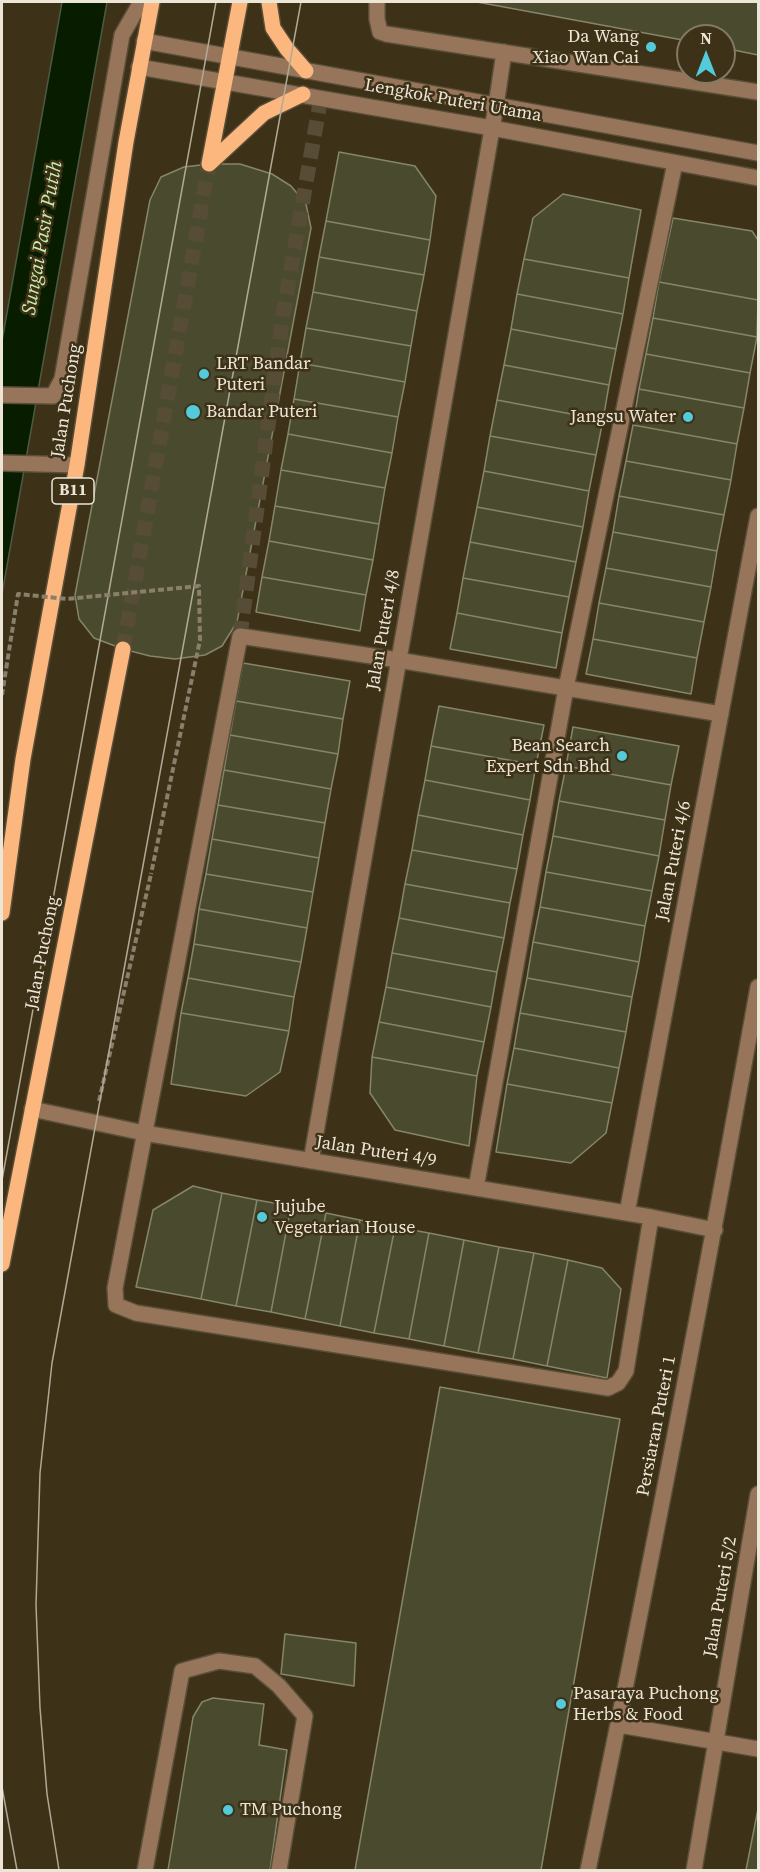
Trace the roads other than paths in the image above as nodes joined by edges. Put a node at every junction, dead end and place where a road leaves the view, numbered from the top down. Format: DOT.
graph roads {
  1 [pos="141,2"];
  2 [pos="152,2"];
  3 [pos="240,2"];
  4 [pos="269,2"];
  5 [pos="377,2"];
  6 [pos="144,41"];
  7 [pos="504,51"];
  8 [pos="229,57"];
  9 [pos="139,67"];
  10 [pos="306,71"];
  11 [pos="225,81"];
  12 [pos="759,92"];
  13 [pos="303,94"];
  14 [pos="496,106"];
  15 [pos="492,128"];
  16 [pos="759,153"];
  17 [pos="675,163"];
  18 [pos="759,178"];
  19 [pos="2,395"];
  20 [pos="2,463"];
  21 [pos="77,465"];
  22 [pos="759,516"];
  23 [pos="123,649"];
  24 [pos="398,660"];
  25 [pos="566,688"];
  26 [pos="721,714"];
  27 [pos="2,913"];
  28 [pos="759,987"];
  29 [pos="32,1109"];
  30 [pos="144,1133"];
  31 [pos="311,1161"];
  32 [pos="476,1188"];
  33 [pos="627,1213"];
  34 [pos="651,1217"];
  35 [pos="715,1230"];
  36 [pos="2,1264"];
  37 [pos="759,1494"];
  38 [pos="618,1725"];
  39 [pos="717,1743"];
  40 [pos="759,1749"];
  41 [pos="145,1870"];
  42 [pos="279,1870"];
  43 [pos="588,1870"];
  44 [pos="694,1870"];
  1 -- 19 [label="street"];
  2 -- 6 [label="main road, Jalan Puchong / B11"];
  3 -- 8 [label="main road"];
  4 -- 10 [label="main road"];
  5 -- 7 [label="street"];
  6 -- 8 [label="street, Lengkok Puteri Utama"];
  6 -- 9 [label="main road, Jalan Puchong / B11"];
  7 -- 12 [label="street"];
  7 -- 14 [label="street, Jalan Puteri 4/8"];
  8 -- 10 [label="street, Lengkok Puteri Utama"];
  8 -- 11 [label="main road"];
  9 -- 11 [label="street, Lengkok Puteri Utama"];
  9 -- 21 [label="main road, Jalan Puchong / B11"];
  10 -- 14 [label="street, Lengkok Puteri Utama"];
  11 -- 13 [label="street, Lengkok Puteri Utama"];
  11 -- 13 [label="main road"];
  13 -- 15 [label="street, Lengkok Puteri Utama"];
  14 -- 15 [label="street, Jalan Puteri 4/8"];
  14 -- 16 [label="street, Lengkok Puteri Utama"];
  15 -- 17 [label="street, Lengkok Puteri Utama"];
  15 -- 24 [label="street, Jalan Puteri 4/8"];
  17 -- 18 [label="street, Lengkok Puteri Utama"];
  17 -- 25 [label="street"];
  20 -- 21 [label="street"];
  21 -- 27 [label="main road, Jalan Puchong / B11"];
  22 -- 26 [label="street, Jalan Puteri 4/6"];
  23 -- 29 [label="main road, Jalan Puchong"];
  24 -- 25 [label="street"];
  24 -- 30 [label="street"];
  24 -- 31 [label="street, Jalan Puteri 4/8"];
  25 -- 26 [label="street"];
  25 -- 32 [label="street"];
  26 -- 33 [label="street, Jalan Puteri 4/6"];
  28 -- 35 [label="street, Persiaran Puteri 1"];
  29 -- 30 [label="street, Jalan Puteri 4/9"];
  29 -- 36 [label="main road, Jalan Puchong"];
  30 -- 31 [label="street, Jalan Puteri 4/9"];
  30 -- 34 [label="street"];
  31 -- 32 [label="street, Jalan Puteri 4/9"];
  32 -- 33 [label="street, Jalan Puteri 4/9"];
  33 -- 34 [label="street, Jalan Puteri 4/9"];
  34 -- 35 [label="street, Jalan Puteri 4/9"];
  35 -- 38 [label="street, Persiaran Puteri 1"];
  37 -- 39 [label="street, Jalan Puteri 5/2"];
  38 -- 39 [label="street"];
  38 -- 43 [label="street, Persiaran Puteri 1"];
  39 -- 40 [label="street"];
  39 -- 44 [label="street, Jalan Puteri 5/2"];
  41 -- 42 [label="street"];
}
